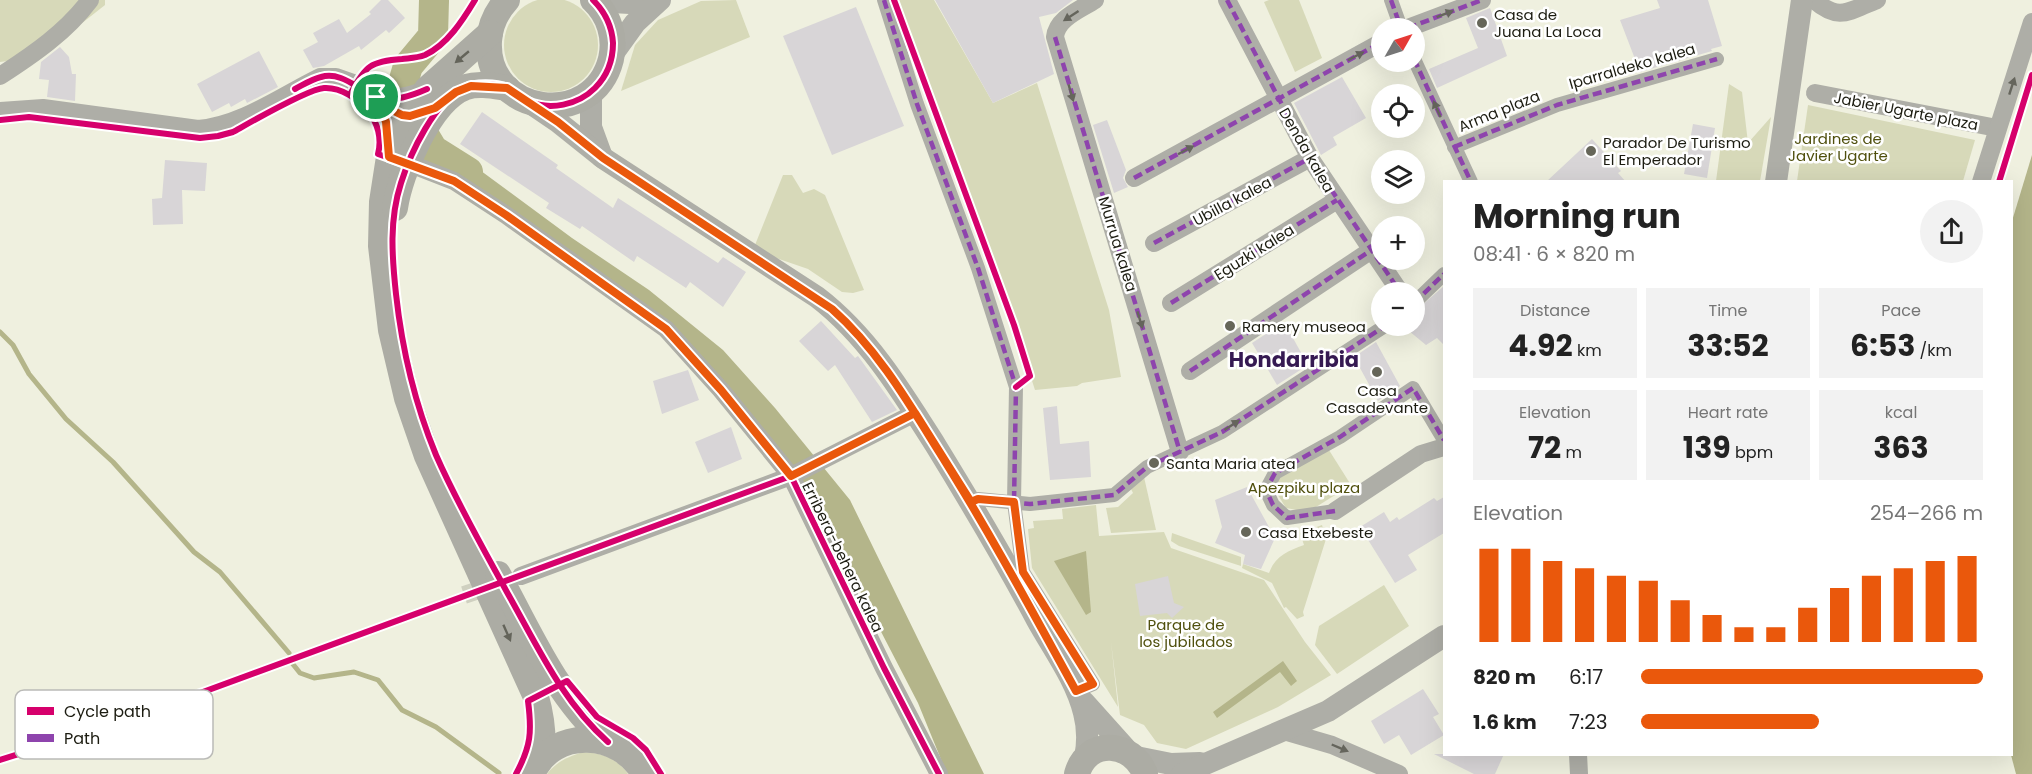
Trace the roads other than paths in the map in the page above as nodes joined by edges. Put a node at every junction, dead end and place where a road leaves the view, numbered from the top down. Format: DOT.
graph roads {
  1 [pos="90,0"];
  2 [pos="650,0"];
  3 [pos="660,0"];
  4 [pos="1095,0"];
  5 [pos="1227,0"];
  6 [pos="1391,0"];
  7 [pos="1482,0"];
  8 [pos="1802,0"];
  9 [pos="1814,0"];
  10 [pos="1877,0"];
  11 [pos="594,1"];
  12 [pos="504,2"];
  13 [pos="885,4"];
  14 [pos="1397,18"];
  15 [pos="1425,22"];
  16 [pos="2032,22"];
  17 [pos="490,33"];
  18 [pos="1371,48"];
  19 [pos="612,55"];
  20 [pos="1717,59"];
  21 [pos="1420,72"];
  22 [pos="0,76"];
  23 [pos="507,88"];
  24 [pos="591,92"];
  25 [pos="438,93"];
  26 [pos="1815,93"];
  27 [pos="1277,98"];
  28 [pos="530,103"];
  29 [pos="1557,105"];
  30 [pos="0,111"];
  31 [pos="1997,128"];
  32 [pos="399,130"];
  33 [pos="1454,147"];
  34 [pos="603,158"];
  35 [pos="1310,158"];
  36 [pos="1134,178"];
  37 [pos="1470,180"];
  38 [pos="1776,180"];
  39 [pos="1982,180"];
  40 [pos="1337,200"];
  41 [pos="1154,243"];
  42 [pos="1370,251"];
  43 [pos="1443,275"];
  44 [pos="1393,282"];
  45 [pos="1425,292"];
  46 [pos="1170,303"];
  47 [pos="1371,335"];
  48 [pos="1190,371"];
  49 [pos="915,413"];
  50 [pos="1443,438"];
  51 [pos="1443,447"];
  52 [pos="1180,452"];
  53 [pos="792,475"];
  54 [pos="971,502"];
  55 [pos="1014,502"];
  56 [pos="1335,511"];
  57 [pos="521,576"];
  58 [pos="1443,637"];
  59 [pos="1076,691"];
  60 [pos="1284,731"];
  61 [pos="609,742"];
  62 [pos="1578,756"];
  63 [pos="1136,760"];
  64 [pos="1205,763"];
  65 [pos="537,766"];
  66 [pos="1081,766"];
  67 [pos="644,774"];
  68 [pos="939,774"];
  69 [pos="1182,774"];
  70 [pos="1399,774"];
  71 [pos="1579,774"];
  1 -- 22 [label="street"];
  2 -- 11 [label="street"];
  3 -- 19 [label="street"];
  4 -- 52 [label="street, Murrua kalea, one-way"];
  5 -- 27 [label="street, Denda kalea"];
  6 -- 14 [label="street"];
  15 -- 7 [label="street, one-way"];
  8 -- 38 [label="street"];
  9 -- 10 [label="street"];
  11 -- 19 [label="main road"];
  12 -- 17 [label="main road"];
  13 -- 55 [label="street"];
  31 -- 16 [label="street, one-way"];
  17 -- 23 [label="main road"];
  17 -- 25 [label="main road, one-way"];
  27 -- 18 [label="street, one-way"];
  19 -- 24 [label="main road"];
  20 -- 29 [label="street, Iparraldeko kalea"];
  33 -- 21 [label="street, one-way"];
  23 -- 25 [label="main road"];
  23 -- 28 [label="main road"];
  24 -- 28 [label="main road"];
  24 -- 34 [label="street"];
  25 -- 32 [label="main road"];
  25 -- 32 [label="main road"];
  26 -- 31 [label="street, Jabier Ugarte plaza"];
  27 -- 35 [label="street, Denda kalea"];
  36 -- 27 [label="street, one-way"];
  28 -- 34 [label="street"];
  29 -- 33 [label="street, Arma plaza"];
  30 -- 32 [label="street, Erribera-behera kalea"];
  31 -- 39 [label="street"];
  32 -- 53 [label="street, Erribera-behera kalea"];
  32 -- 61 [label="main road"];
  32 -- 65 [label="main road, one-way"];
  33 -- 37 [label="street"];
  34 -- 49 [label="street"];
  35 -- 40 [label="street, Denda kalea"];
  35 -- 41 [label="street, Ubilla kalea"];
  40 -- 42 [label="street, Denda kalea"];
  40 -- 46 [label="street, Eguzki kalea"];
  42 -- 44 [label="street, Denda kalea"];
  42 -- 48 [label="street"];
  43 -- 45 [label="street"];
  52 -- 47 [label="street, one-way"];
  49 -- 53 [label="street"];
  49 -- 54 [label="street"];
  50 -- 56 [label="street"];
  51 -- 56 [label="street"];
  52 -- 55 [label="street"];
  53 -- 57 [label="street"];
  53 -- 68 [label="street, Erribera-behera kalea"];
  54 -- 55 [label="street"];
  54 -- 59 [label="street"];
  55 -- 59 [label="street"];
  58 -- 60 [label="street"];
  59 -- 63 [label="street"];
  59 -- 66 [label="street"];
  60 -- 64 [label="street"];
  60 -- 70 [label="street, one-way"];
  61 -- 65 [label="main road"];
  61 -- 67 [label="main road"];
  62 -- 71 [label="street"];
  63 -- 64 [label="street"];
  63 -- 66 [label="main road"];
  64 -- 69 [label="street"];
}
